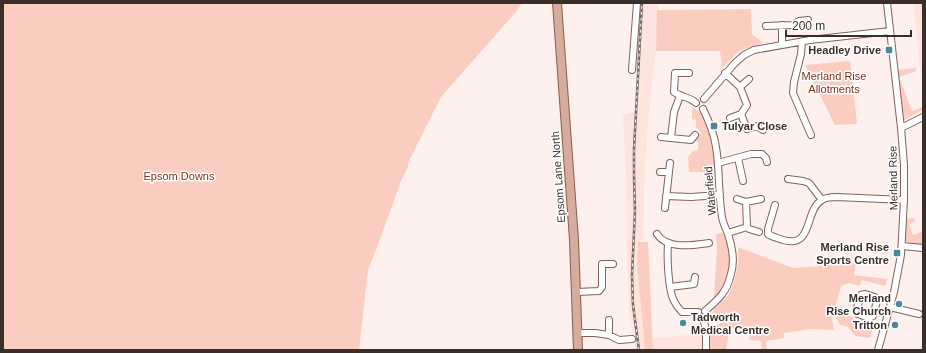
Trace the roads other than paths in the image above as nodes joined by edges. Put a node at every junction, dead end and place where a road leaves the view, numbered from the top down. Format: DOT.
graph roads {
  1 [pos="557,3"];
  2 [pos="637,3"];
  3 [pos="887,3"];
  4 [pos="808,20"];
  5 [pos="782,25"];
  6 [pos="766,26"];
  7 [pos="890,31"];
  8 [pos="802,42"];
  9 [pos="782,44"];
  10 [pos="632,70"];
  11 [pos="689,73"];
  12 [pos="726,73"];
  13 [pos="749,79"];
  14 [pos="740,87"];
  15 [pos="680,96"];
  16 [pos="704,99"];
  17 [pos="696,103"];
  18 [pos="703,109"];
  19 [pos="740,114"];
  20 [pos="923,117"];
  21 [pos="730,118"];
  22 [pos="901,128"];
  23 [pos="763,130"];
  24 [pos="695,135"];
  25 [pos="811,135"];
  26 [pos="661,136"];
  27 [pos="671,138"];
  28 [pos="738,158"];
  29 [pos="767,162"];
  30 [pos="670,163"];
  31 [pos="718,163"];
  32 [pos="660,172"];
  33 [pos="669,172"];
  34 [pos="788,180"];
  35 [pos="743,182"];
  36 [pos="720,195"];
  37 [pos="666,196"];
  38 [pos="737,199"];
  39 [pos="760,199"];
  40 [pos="822,200"];
  41 [pos="904,200"];
  42 [pos="746,202"];
  43 [pos="775,205"];
  44 [pos="665,208"];
  45 [pos="747,227"];
  46 [pos="759,232"];
  47 [pos="728,233"];
  48 [pos="656,234"];
  49 [pos="709,243"];
  50 [pos="668,244"];
  51 [pos="902,246"];
  52 [pos="923,248"];
  53 [pos="613,264"];
  54 [pos="695,277"];
  55 [pos="670,287"];
  56 [pos="576,292"];
  57 [pos="876,307"];
  58 [pos="889,309"];
  59 [pos="705,310"];
  60 [pos="698,312"];
  61 [pos="919,314"];
  62 [pos="703,318"];
  63 [pos="609,320"];
  64 [pos="578,333"];
  65 [pos="609,335"];
  66 [pos="632,339"];
  67 [pos="578,350"];
  68 [pos="706,350"];
  69 [pos="878,350"];
  1 -- 56 [label="main road, Epsom Lane North"];
  2 -- 10 [label="street"];
  3 -- 7 [label="street, Merland Rise"];
  4 -- 5 [label="street"];
  5 -- 6 [label="street"];
  5 -- 9 [label="street"];
  7 -- 8 [label="street"];
  7 -- 22 [label="street, Merland Rise"];
  8 -- 9 [label="street"];
  8 -- 25 [label="street"];
  9 -- 12 [label="street"];
  11 -- 15 [label="street"];
  12 -- 14 [label="street"];
  12 -- 16 [label="street"];
  13 -- 14 [label="street"];
  14 -- 19 [label="street"];
  15 -- 17 [label="street"];
  15 -- 27 [label="street"];
  16 -- 17 [label="street"];
  16 -- 18 [label="street"];
  17 -- 18 [label="street"];
  18 -- 31 [label="street, Waterfield"];
  19 -- 21 [label="street"];
  19 -- 23 [label="street"];
  20 -- 22 [label="street"];
  22 -- 41 [label="street, Merland Rise"];
  24 -- 27 [label="street"];
  26 -- 27 [label="street"];
  28 -- 29 [label="street"];
  28 -- 31 [label="street"];
  28 -- 35 [label="street"];
  30 -- 33 [label="street"];
  31 -- 36 [label="street, Waterfield"];
  32 -- 33 [label="street"];
  33 -- 37 [label="street"];
  34 -- 40 [label="street"];
  36 -- 37 [label="street"];
  36 -- 47 [label="street, Waterfield"];
  37 -- 44 [label="street"];
  38 -- 42 [label="street"];
  39 -- 42 [label="street"];
  40 -- 41 [label="street"];
  40 -- 43 [label="street"];
  41 -- 51 [label="street, Merland Rise"];
  42 -- 45 [label="street"];
  45 -- 46 [label="street"];
  45 -- 47 [label="street"];
  47 -- 59 [label="street, Waterfield"];
  48 -- 50 [label="street"];
  49 -- 50 [label="street"];
  50 -- 55 [label="street"];
  51 -- 52 [label="street"];
  51 -- 58 [label="street, Merland Rise"];
  53 -- 56 [label="street"];
  54 -- 55 [label="street"];
  55 -- 60 [label="street"];
  56 -- 64 [label="main road, Epsom Lane North"];
  57 -- 58 [label="street"];
  58 -- 61 [label="street"];
  58 -- 69 [label="street, Merland Rise"];
  59 -- 60 [label="street"];
  59 -- 62 [label="street"];
  60 -- 62 [label="street"];
  62 -- 68 [label="street"];
  63 -- 65 [label="street"];
  64 -- 65 [label="street"];
  64 -- 67 [label="main road, Epsom Lane North"];
  65 -- 66 [label="street"];
}
